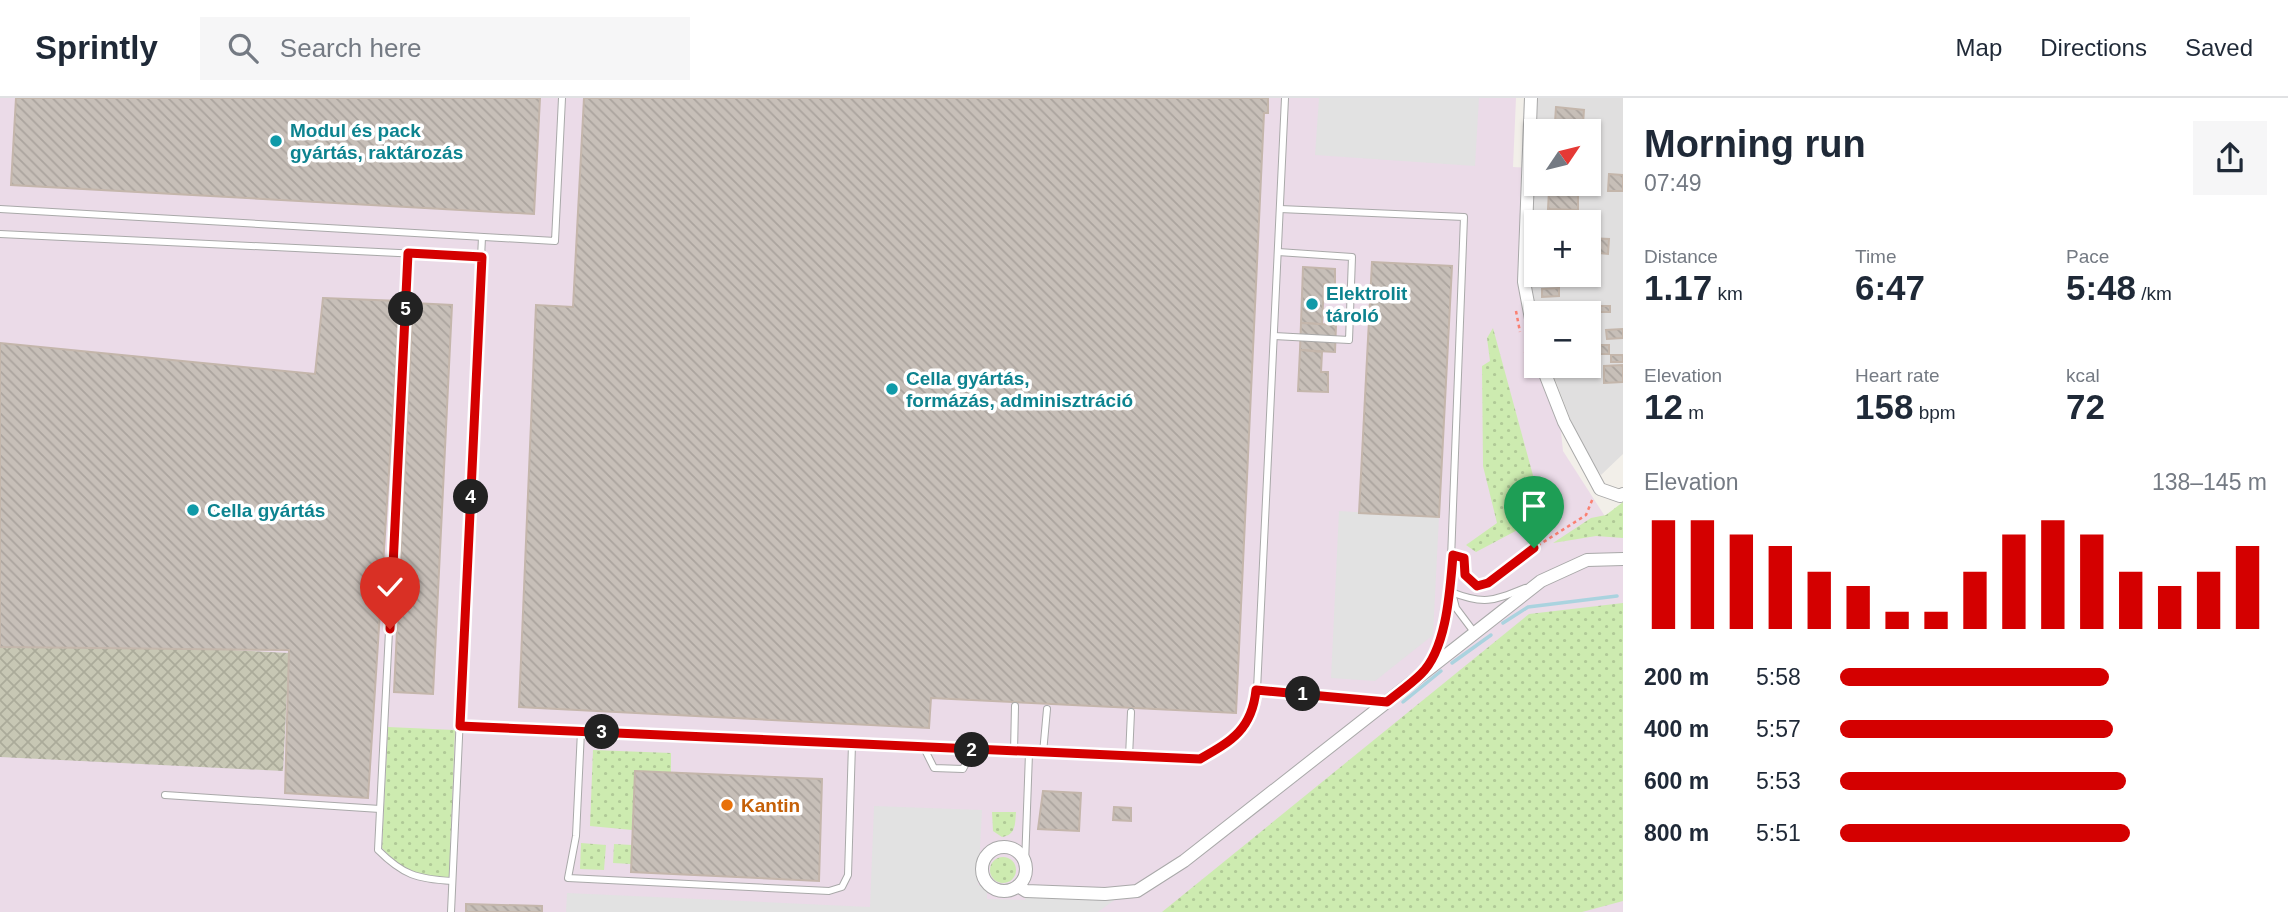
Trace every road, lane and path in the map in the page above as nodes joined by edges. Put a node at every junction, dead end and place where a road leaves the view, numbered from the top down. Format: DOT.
graph roads {
  1 [pos="562,98"];
  2 [pos="1285,98"];
  3 [pos="1531,98"];
  4 [pos="0,209"];
  5 [pos="1280,209"];
  6 [pos="0,234"];
  7 [pos="482,237"];
  8 [pos="1278,252"];
  9 [pos="408,253"];
  10 [pos="482,257"];
  11 [pos="1528,301"];
  12 [pos="1516,307"];
  13 [pos="1274,336"];
  14 [pos="1524,338"];
  15 [pos="1541,378"];
  16 [pos="1595,491"];
  17 [pos="1621,495"];
  18 [pos="1453,555"];
  19 [pos="1623,559"];
  20 [pos="1541,581"];
  21 [pos="1451,592"];
  22 [pos="1474,632"];
  23 [pos="1423,673"];
  24 [pos="1256,690"];
  25 [pos="1387,702"];
  26 [pos="1016,706"];
  27 [pos="1047,709"];
  28 [pos="1131,712"];
  29 [pos="460,726"];
  30 [pos="581,731"];
  31 [pos="852,744"];
  32 [pos="924,748"];
  33 [pos="973,750"];
  34 [pos="1014,752"];
  35 [pos="1029,752"];
  36 [pos="1044,753"];
  37 [pos="1129,757"];
  38 [pos="165,795"];
  39 [pos="380,808"];
  40 [pos="1025,864"];
  41 [pos="452,881"];
  42 [pos="1018,886"];
  43 [pos="451,912"];
  1 -- 7 [label="lane"];
  2 -- 5 [label="lane"];
  3 -- 11 [label="street"];
  4 -- 7 [label="lane"];
  5 -- 8 [label="lane"];
  5 -- 18 [label="lane"];
  6 -- 9 [label="lane"];
  7 -- 10 [label="lane"];
  8 -- 13 [label="lane"];
  8 -- 13 [label="lane"];
  9 -- 10 [label="lane"];
  9 -- 39 [label="lane"];
  10 -- 29 [label="lane"];
  12 -- 14 [label="path"];
  13 -- 24 [label="lane"];
  15 -- 17 [label="street"];
  16 -- 18 [label="path"];
  18 -- 21 [label="lane"];
  19 -- 20 [label="street"];
  20 -- 21 [label="lane"];
  20 -- 22 [label="street"];
  21 -- 22 [label="lane"];
  21 -- 23 [label="lane"];
  22 -- 23 [label="street"];
  23 -- 25 [label="street"];
  24 -- 25 [label="lane"];
  24 -- 37 [label="lane"];
  25 -- 42 [label="street"];
  26 -- 34 [label="lane"];
  27 -- 36 [label="lane"];
  28 -- 37 [label="lane"];
  29 -- 30 [label="lane"];
  29 -- 41 [label="lane"];
  30 -- 31 [label="lane"];
  30 -- 31 [label="lane"];
  31 -- 32 [label="lane"];
  32 -- 33 [label="lane"];
  32 -- 33 [label="lane"];
  33 -- 34 [label="lane"];
  34 -- 35 [label="lane"];
  35 -- 36 [label="lane"];
  35 -- 40 [label="lane"];
  36 -- 37 [label="lane"];
  38 -- 39 [label="lane"];
  39 -- 41 [label="lane"];
  40 -- 42 [label="street"];
  40 -- 42 [label="street"];
  41 -- 43 [label="lane"];
}
